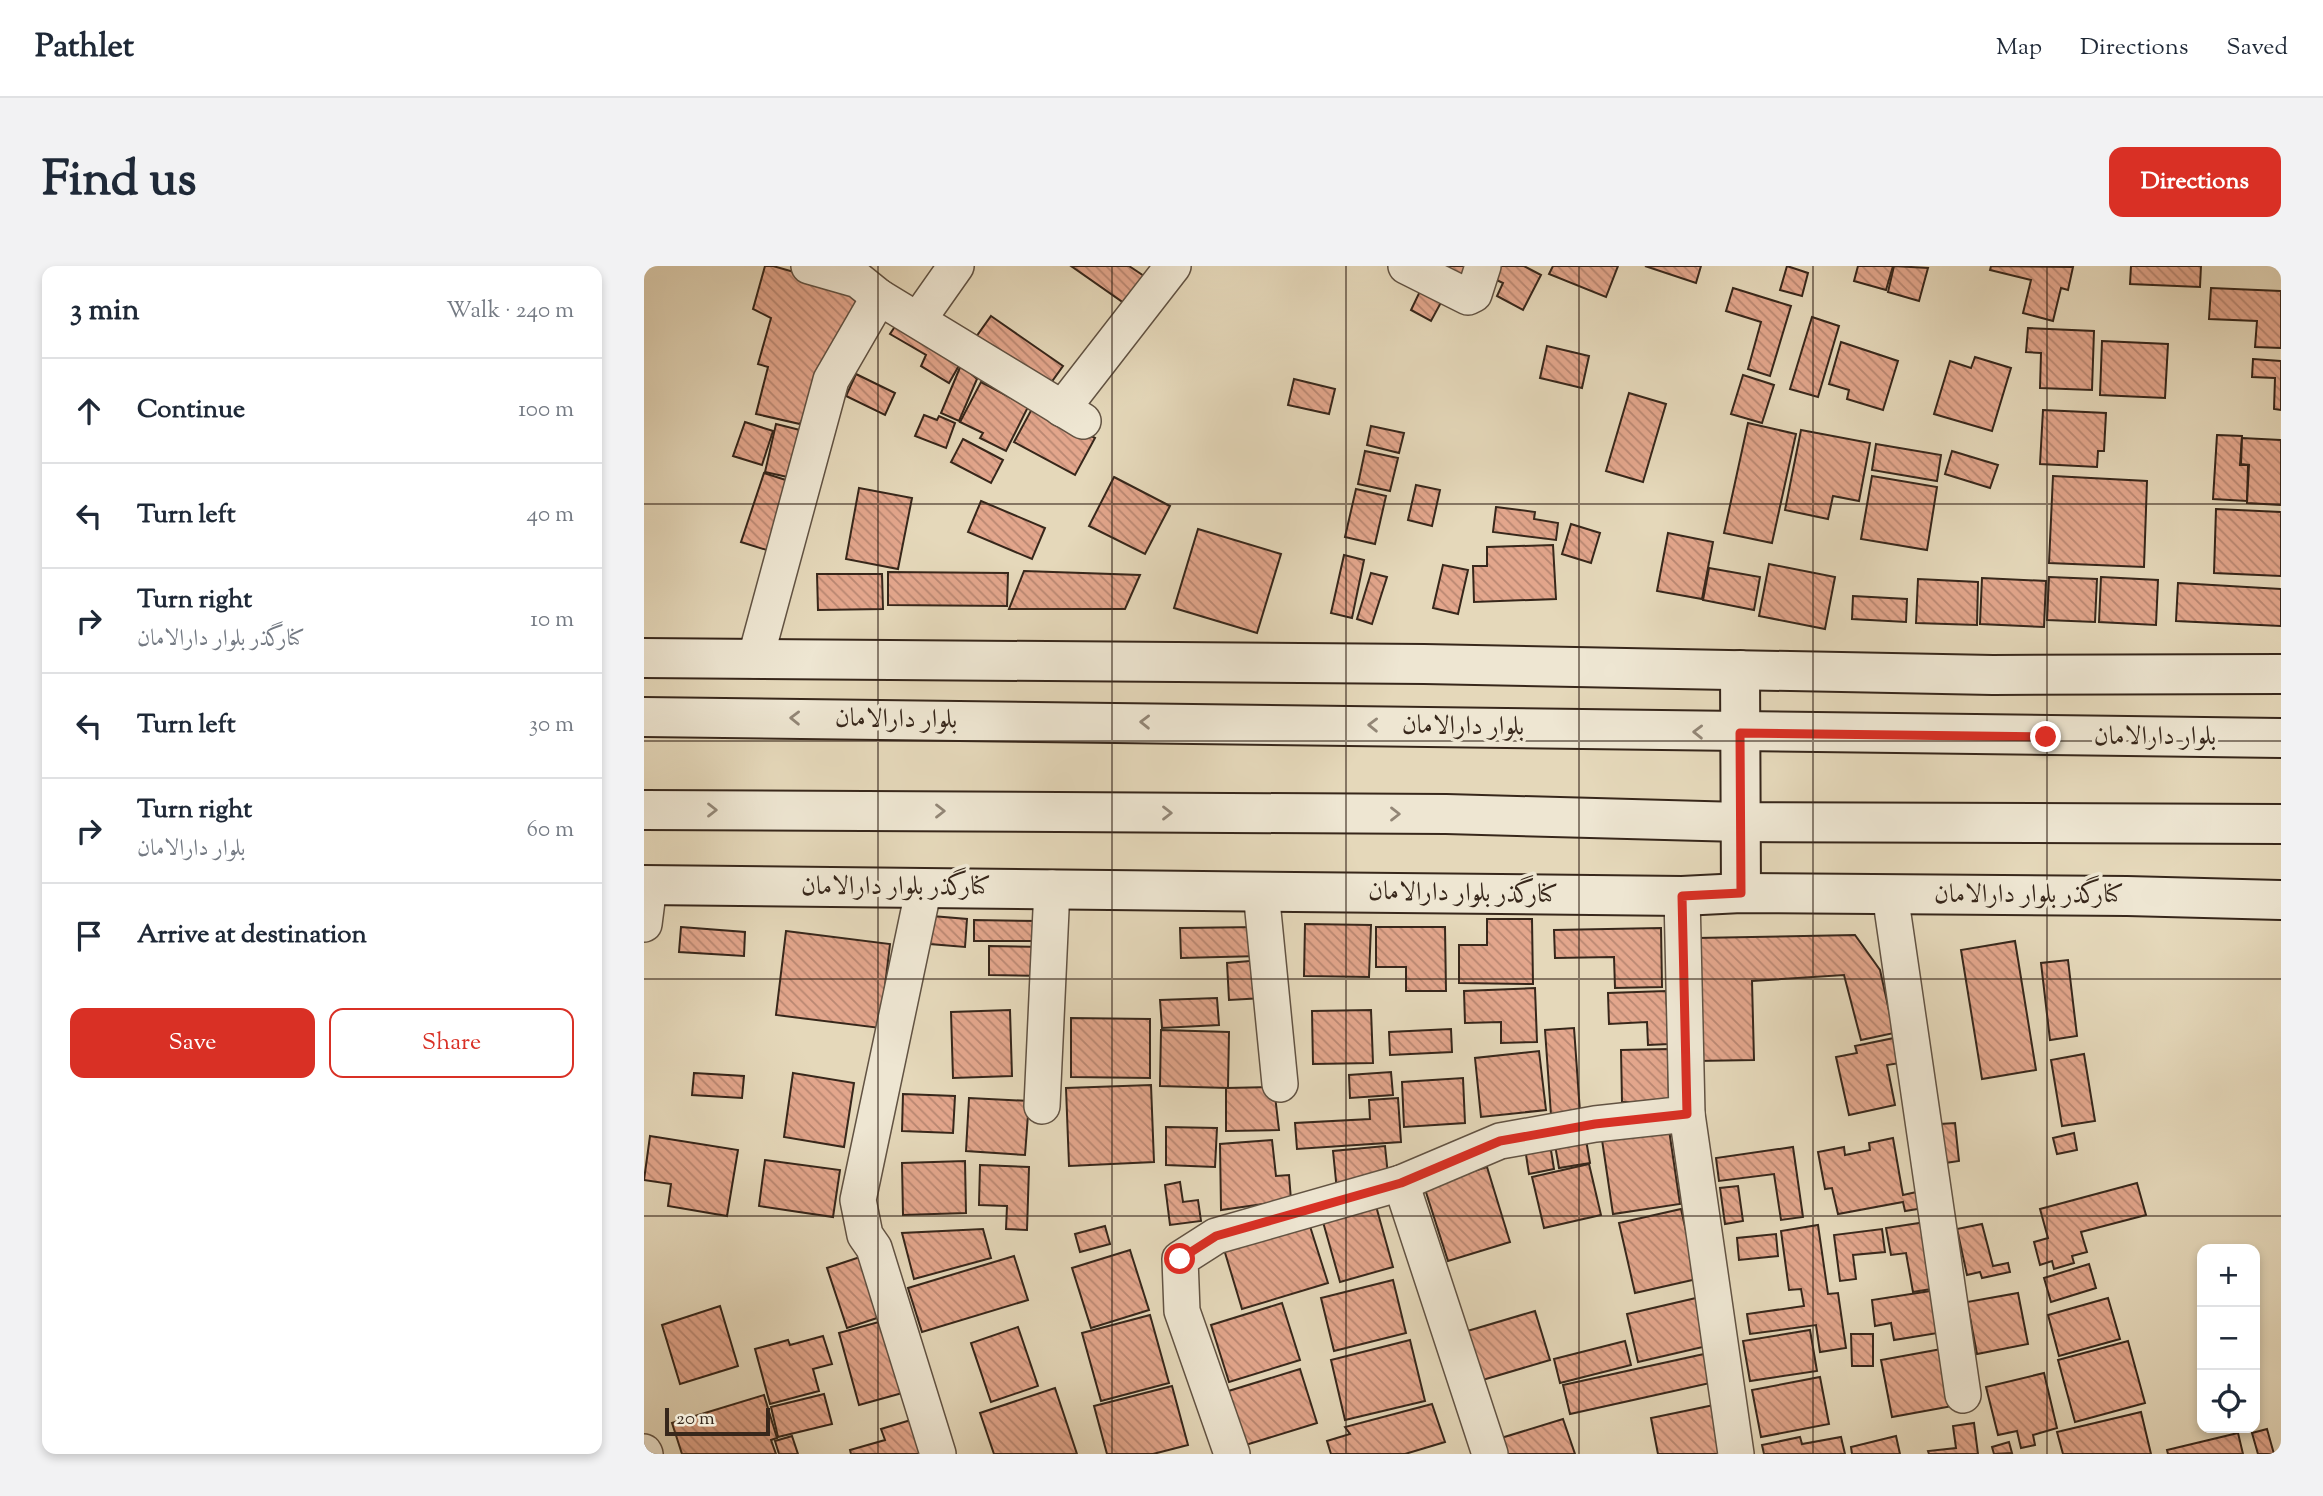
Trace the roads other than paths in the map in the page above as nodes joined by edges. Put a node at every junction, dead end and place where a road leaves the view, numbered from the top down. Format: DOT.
graph roads {
  1 [pos="809,266"];
  2 [pos="956,266"];
  3 [pos="1173,266"];
  4 [pos="1405,266"];
  5 [pos="1483,266"];
  6 [pos="879,297"];
  7 [pos="918,320"];
  8 [pos="644,658"];
  9 [pos="755,660"];
  10 [pos="1740,670"];
  11 [pos="2281,674"];
  12 [pos="644,717"];
  13 [pos="1740,733"];
  14 [pos="2281,738"];
  15 [pos="644,810"];
  16 [pos="1740,822"];
  17 [pos="2281,824"];
  18 [pos="647,885"];
  19 [pos="925,887"];
  20 [pos="1052,888"];
  21 [pos="1261,891"];
  22 [pos="1741,893"];
  23 [pos="1890,894"];
  24 [pos="1682,896"];
  25 [pos="2281,900"];
  26 [pos="644,924"];
  27 [pos="1280,1084"];
  28 [pos="1042,1106"];
  29 [pos="1687,1114"];
  30 [pos="1401,1183"];
  31 [pos="1963,1395"];
  32 [pos="938,1454"];
  33 [pos="1232,1454"];
  34 [pos="1490,1454"];
  35 [pos="1736,1454"];
  1 -- 6 [label="street"];
  2 -- 7 [label="street"];
  3 -- 7 [label="street"];
  4 -- 5 [label="street"];
  6 -- 7 [label="street"];
  6 -- 9 [label="street"];
  8 -- 9 [label="main road"];
  9 -- 10 [label="main road"];
  10 -- 11 [label="main road"];
  10 -- 13 [label="main road"];
  13 -- 12 [label="main road, بلوار دارالامان, one-way"];
  13 -- 14 [label="main road, بلوار دارالامان"];
  13 -- 16 [label="main road"];
  15 -- 16 [label="main road, one-way"];
  16 -- 17 [label="main road"];
  16 -- 22 [label="main road"];
  18 -- 19 [label="main road, کنارگذر بلوار دارالامان"];
  18 -- 26 [label="street"];
  19 -- 20 [label="main road, کنارگذر بلوار دارالامان"];
  19 -- 32 [label="street"];
  20 -- 21 [label="main road, کنارگذر بلوار دارالامان"];
  20 -- 28 [label="street"];
  21 -- 24 [label="main road, کنارگذر بلوار دارالامان"];
  21 -- 27 [label="street"];
  22 -- 23 [label="main road, کنارگذر بلوار دارالامان"];
  22 -- 24 [label="main road, کنارگذر بلوار دارالامان"];
  23 -- 25 [label="main road, کنارگذر بلوار دارالامان"];
  23 -- 31 [label="street"];
  24 -- 29 [label="street"];
  29 -- 30 [label="street"];
  29 -- 35 [label="street"];
  30 -- 33 [label="street"];
  30 -- 34 [label="street"];
}
